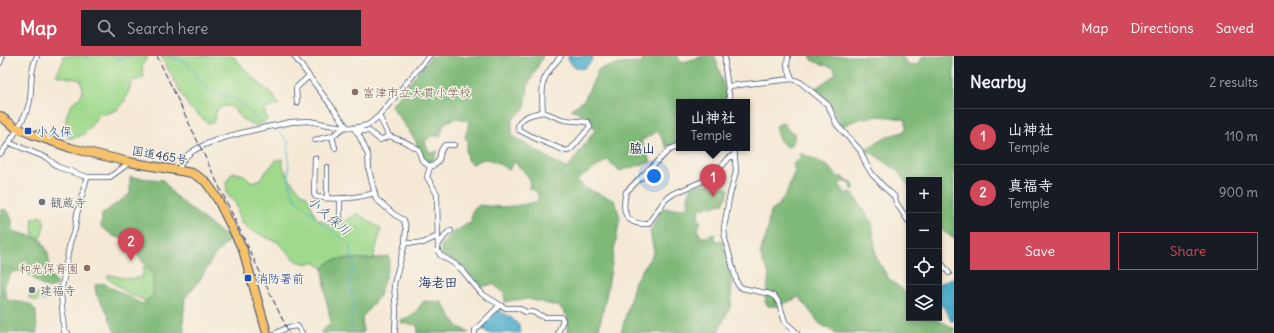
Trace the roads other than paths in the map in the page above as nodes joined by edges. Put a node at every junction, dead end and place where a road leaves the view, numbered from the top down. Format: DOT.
graph roads {
  1 [pos="37,56"];
  2 [pos="294,56"];
  3 [pos="429,56"];
  4 [pos="561,56"];
  5 [pos="724,56"];
  6 [pos="788,56"];
  7 [pos="2,58"];
  8 [pos="0,63"];
  9 [pos="310,76"];
  10 [pos="792,79"];
  11 [pos="729,86"];
  12 [pos="730,99"];
  13 [pos="296,103"];
  14 [pos="543,112"];
  15 [pos="0,116"];
  16 [pos="379,116"];
  17 [pos="349,127"];
  18 [pos="18,128"];
  19 [pos="332,136"];
  20 [pos="389,136"];
  21 [pos="315,140"];
  22 [pos="10,143"];
  23 [pos="454,145"];
  24 [pos="676,147"];
  25 [pos="335,148"];
  26 [pos="734,151"];
  27 [pos="0,154"];
  28 [pos="735,154"];
  29 [pos="315,158"];
  30 [pos="129,162"];
  31 [pos="327,167"];
  32 [pos="430,167"];
  33 [pos="178,170"];
  34 [pos="87,177"];
  35 [pos="375,193"];
  36 [pos="326,198"];
  37 [pos="340,198"];
  38 [pos="340,218"];
  39 [pos="906,218"];
  40 [pos="451,231"];
  41 [pos="438,236"];
  42 [pos="405,243"];
  43 [pos="438,245"];
  44 [pos="942,264"];
  45 [pos="949,273"];
  46 [pos="500,305"];
  47 [pos="68,333"];
  48 [pos="267,333"];
  49 [pos="276,333"];
  50 [pos="302,333"];
  51 [pos="394,333"];
  52 [pos="475,333"];
  53 [pos="558,333"];
  54 [pos="797,333"];
  1 -- 18 [label="street"];
  2 -- 9 [label="street"];
  3 -- 16 [label="street"];
  4 -- 14 [label="street"];
  5 -- 11 [label="street"];
  6 -- 10 [label="street"];
  7 -- 8 [label="street"];
  9 -- 13 [label="street"];
  9 -- 17 [label="street"];
  10 -- 11 [label="street"];
  10 -- 39 [label="street"];
  11 -- 12 [label="street"];
  14 -- 14 [label="street"];
  15 -- 18 [label="highway, 国道465号"];
  16 -- 17 [label="street"];
  16 -- 20 [label="street"];
  17 -- 19 [label="street"];
  17 -- 20 [label="street"];
  17 -- 33 [label="street"];
  17 -- 35 [label="street"];
  18 -- 22 [label="street"];
  18 -- 30 [label="highway, 国道465号"];
  19 -- 21 [label="street"];
  19 -- 25 [label="street"];
  20 -- 32 [label="street"];
  22 -- 27 [label="street"];
  22 -- 34 [label="street"];
  23 -- 32 [label="street"];
  24 -- 28 [label="street"];
  26 -- 28 [label="street"];
  28 -- 54 [label="street"];
  29 -- 36 [label="street"];
  30 -- 33 [label="highway, 国道465号"];
  30 -- 34 [label="street"];
  31 -- 36 [label="street"];
  32 -- 41 [label="street"];
  33 -- 48 [label="highway, 国道465号"];
  34 -- 47 [label="street"];
  35 -- 37 [label="street"];
  35 -- 42 [label="street"];
  36 -- 37 [label="street"];
  37 -- 38 [label="street"];
  40 -- 43 [label="street"];
  41 -- 42 [label="street"];
  41 -- 43 [label="street"];
  42 -- 51 [label="street"];
  43 -- 46 [label="street"];
  44 -- 45 [label="street"];
  46 -- 52 [label="street"];
  46 -- 53 [label="street"];
  49 -- 50 [label="street"];
}
